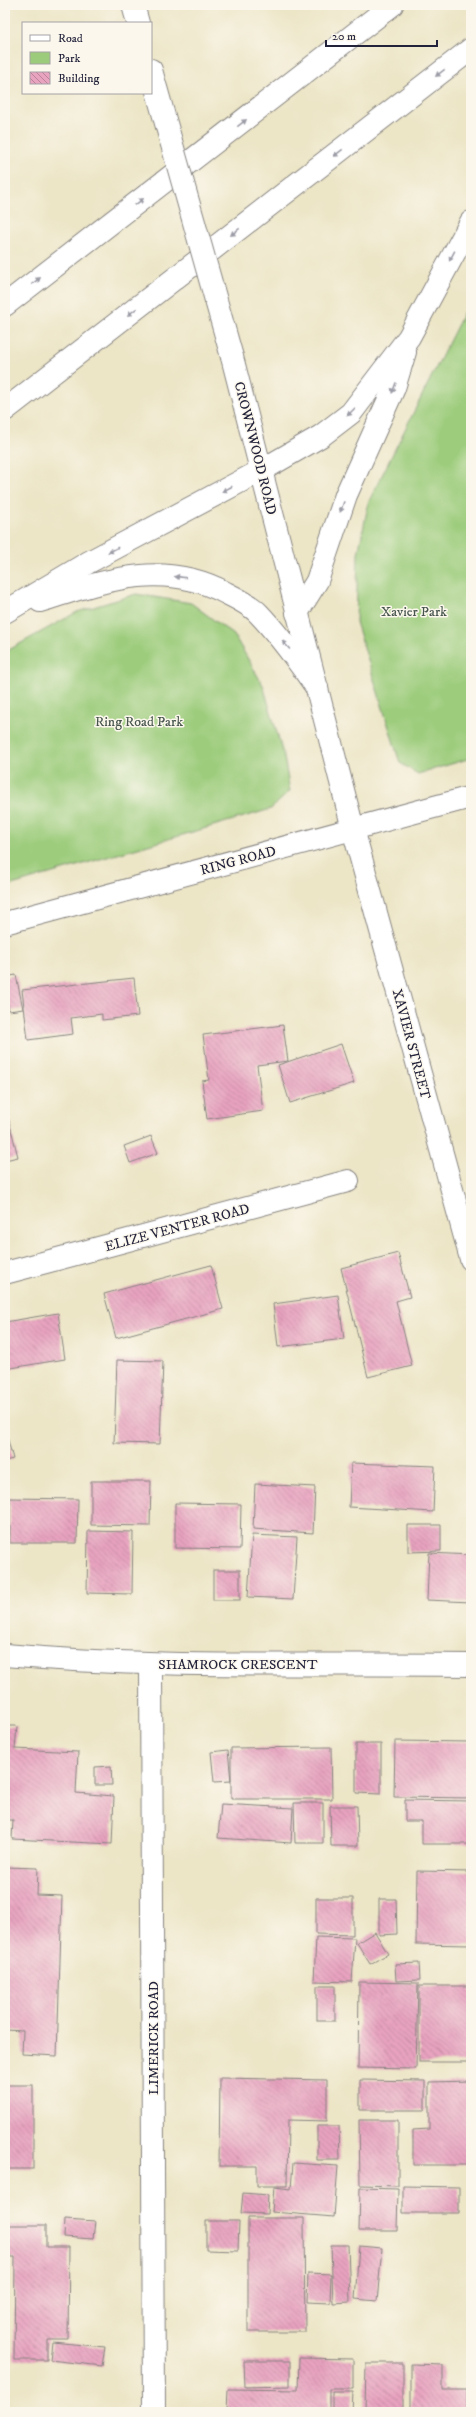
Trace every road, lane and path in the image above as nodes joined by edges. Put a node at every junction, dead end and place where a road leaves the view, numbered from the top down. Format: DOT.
graph roads {
  1 [pos="133,5"];
  2 [pos="392,5"];
  3 [pos="138,22"];
  4 [pos="471,49"];
  5 [pos="152,74"];
  6 [pos="471,222"];
  7 [pos="5,305"];
  8 [pos="409,337"];
  9 [pos="5,410"];
  10 [pos="262,470"];
  11 [pos="5,612"];
  12 [pos="297,613"];
  13 [pos="317,688"];
  14 [pos="471,797"];
  15 [pos="353,829"];
  16 [pos="5,923"];
  17 [pos="348,1181"];
  18 [pos="471,1259"];
  19 [pos="5,1273"];
  20 [pos="5,1655"];
  21 [pos="151,1664"];
  22 [pos="471,1664"];
  23 [pos="154,2412"];
  1 -- 3 [label="main road"];
  7 -- 2 [label="main road, one-way"];
  4 -- 9 [label="main road, one-way"];
  5 -- 10 [label="main road, CROWNWOOD ROAD, bridge"];
  6 -- 8 [label="main road, one-way"];
  8 -- 10 [label="main road, one-way"];
  8 -- 12 [label="main road, one-way"];
  10 -- 11 [label="main road, one-way"];
  10 -- 12 [label="main road, CROWNWOOD ROAD"];
  13 -- 11 [label="main road, one-way"];
  12 -- 13 [label="main road, CROWNWOOD ROAD"];
  13 -- 15 [label="main road, CROWNWOOD ROAD"];
  14 -- 15 [label="main road, RING ROAD"];
  15 -- 16 [label="main road, RING ROAD"];
  15 -- 18 [label="main road, XAVIER STREET"];
  17 -- 19 [label="main road, ELIZE VENTER ROAD"];
  20 -- 21 [label="main road, SHAMROCK CRESCENT"];
  21 -- 22 [label="main road, SHAMROCK CRESCENT"];
  21 -- 23 [label="main road, LIMERICK ROAD"];
}
